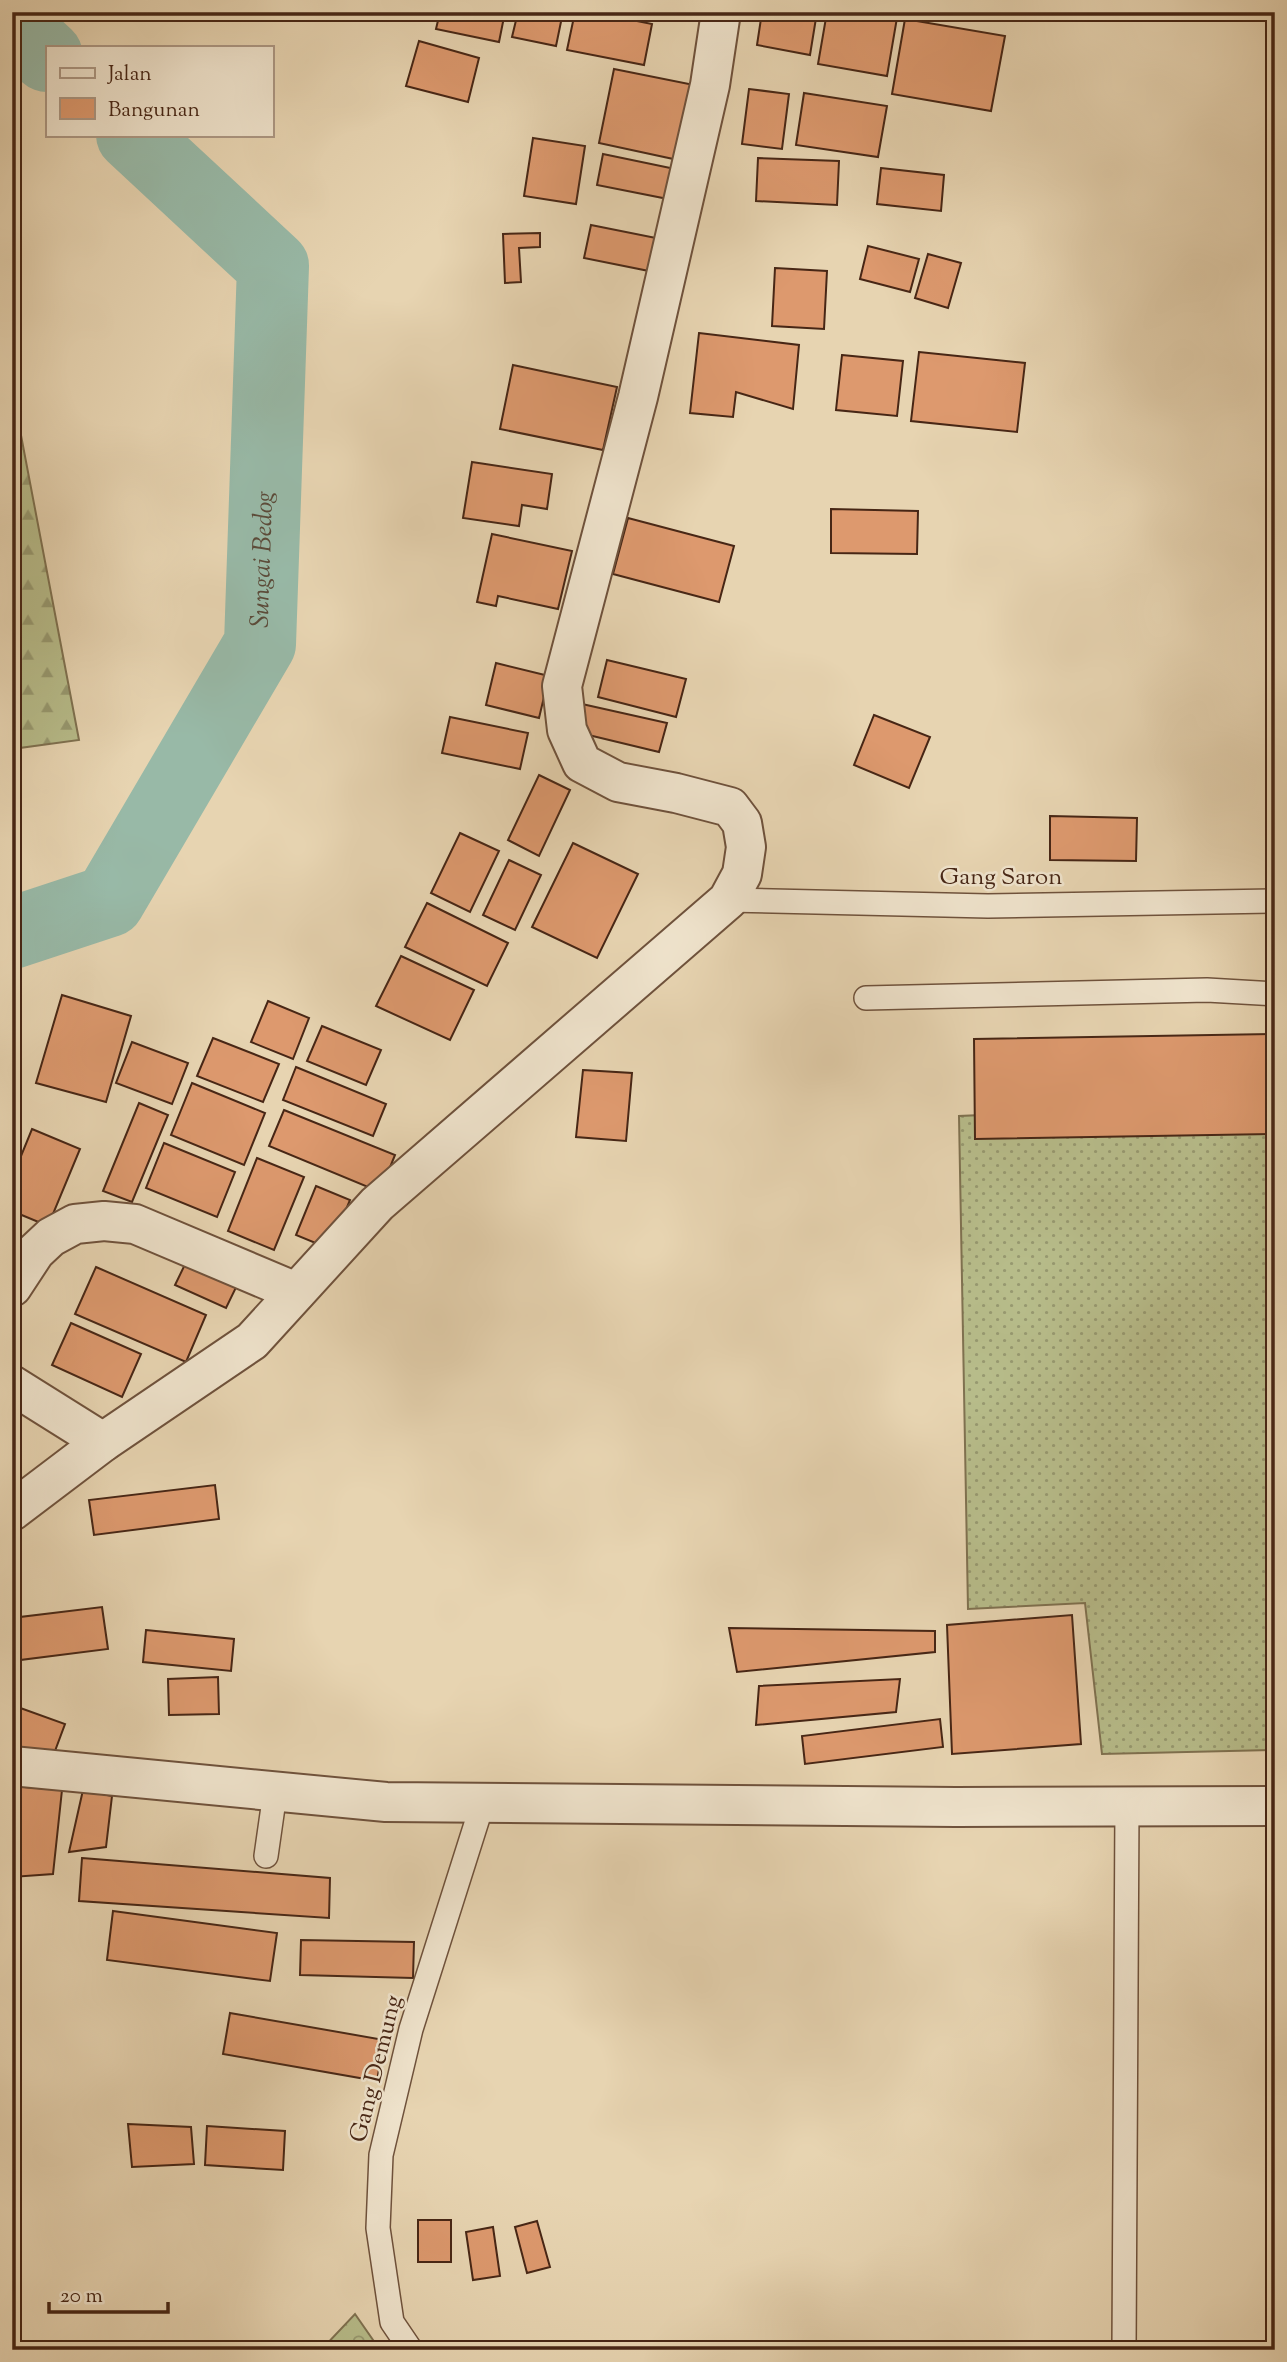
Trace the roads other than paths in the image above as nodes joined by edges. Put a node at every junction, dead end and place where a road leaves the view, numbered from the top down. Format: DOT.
graph roads {
  1 [pos="721,12"];
  2 [pos="728,900"];
  3 [pos="1275,901"];
  4 [pos="1275,994"];
  5 [pos="866,998"];
  6 [pos="12,1287"];
  7 [pos="296,1292"];
  8 [pos="12,1385"];
  9 [pos="103,1442"];
  10 [pos="12,1511"];
  11 [pos="12,1766"];
  12 [pos="275,1793"];
  13 [pos="484,1802"];
  14 [pos="1275,1805"];
  15 [pos="1127,1806"];
  16 [pos="266,1856"];
  17 [pos="411,2350"];
  18 [pos="1124,2350"];
  1 -- 2 [label="street"];
  2 -- 3 [label="lane, Gang Saron"];
  2 -- 7 [label="street"];
  4 -- 5 [label="lane"];
  6 -- 7 [label="street"];
  7 -- 9 [label="street"];
  8 -- 9 [label="street"];
  9 -- 10 [label="street"];
  11 -- 12 [label="street"];
  12 -- 13 [label="street"];
  12 -- 16 [label="lane"];
  13 -- 15 [label="street"];
  13 -- 17 [label="lane, Gang Demung"];
  14 -- 15 [label="street"];
  15 -- 18 [label="lane"];
}
